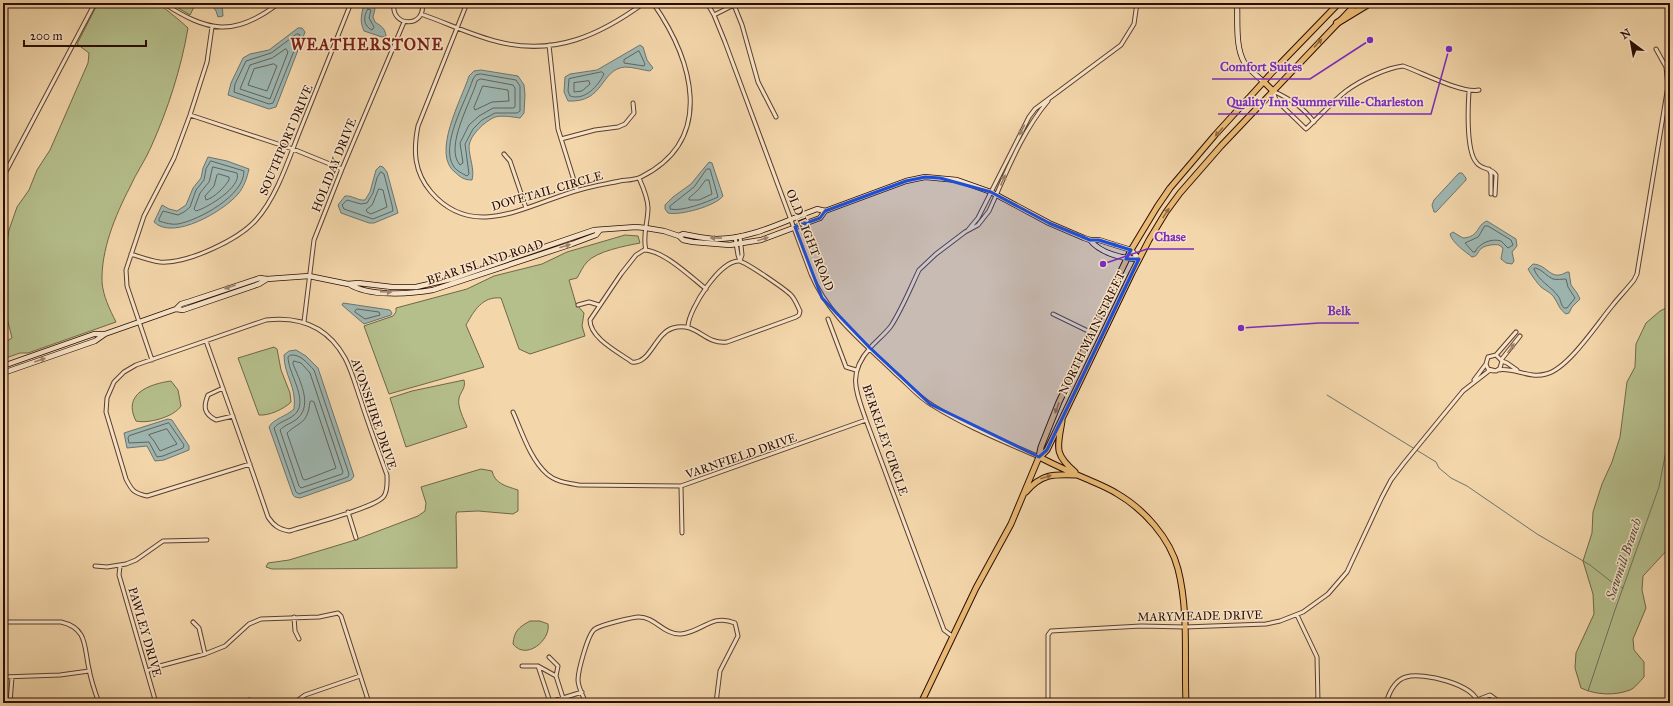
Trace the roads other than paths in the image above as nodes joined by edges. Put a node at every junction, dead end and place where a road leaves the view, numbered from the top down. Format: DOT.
graph roads {
  1 [pos="95,3"];
  2 [pos="163,3"];
  3 [pos="279,3"];
  4 [pos="351,3"];
  5 [pos="394,3"];
  6 [pos="422,3"];
  7 [pos="468,3"];
  8 [pos="644,3"];
  9 [pos="653,3"];
  10 [pos="708,3"];
  11 [pos="1137,3"];
  12 [pos="1237,3"];
  13 [pos="1339,3"];
  14 [pos="1357,3"];
  15 [pos="1370,3"];
  16 [pos="1455,3"];
  17 [pos="1471,3"];
  18 [pos="734,4"];
  19 [pos="421,14"];
  20 [pos="714,15"];
  21 [pos="404,22"];
  22 [pos="1337,23"];
  23 [pos="212,27"];
  24 [pos="457,27"];
  25 [pos="549,45"];
  26 [pos="1656,49"];
  27 [pos="1264,82"];
  28 [pos="1479,90"];
  29 [pos="1273,91"];
  30 [pos="1469,91"];
  31 [pos="1048,101"];
  32 [pos="633,103"];
  33 [pos="190,115"];
  34 [pos="776,117"];
  35 [pos="1314,122"];
  36 [pos="561,139"];
  37 [pos="293,149"];
  38 [pos="504,154"];
  39 [pos="342,169"];
  40 [pos="1489,169"];
  41 [pos="3,177"];
  42 [pos="639,178"];
  43 [pos="578,190"];
  44 [pos="991,192"];
  45 [pos="1491,194"];
  46 [pos="996,195"];
  47 [pos="1495,195"];
  48 [pos="526,208"];
  49 [pos="825,211"];
  50 [pos="791,219"];
  51 [pos="794,227"];
  52 [pos="646,228"];
  53 [pos="965,232"];
  54 [pos="679,236"];
  55 [pos="738,237"];
  56 [pos="1090,240"];
  57 [pos="739,243"];
  58 [pos="646,250"];
  59 [pos="1131,250"];
  60 [pos="131,254"];
  61 [pos="1126,259"];
  62 [pos="1139,259"];
  63 [pos="740,262"];
  64 [pos="309,276"];
  65 [pos="706,289"];
  66 [pos="578,305"];
  67 [pos="599,305"];
  68 [pos="1053,314"];
  69 [pos="828,319"];
  70 [pos="140,322"];
  71 [pos="304,322"];
  72 [pos="688,326"];
  73 [pos="1516,332"];
  74 [pos="1092,333"];
  75 [pos="106,334"];
  76 [pos="1520,336"];
  77 [pos="206,341"];
  78 [pos="870,348"];
  79 [pos="1496,355"];
  80 [pos="152,360"];
  81 [pos="1501,361"];
  82 [pos="1486,364"];
  83 [pos="3,366"];
  84 [pos="856,370"];
  85 [pos="1498,370"];
  86 [pos="1493,371"];
  87 [pos="1520,372"];
  88 [pos="3,373"];
  89 [pos="1471,385"];
  90 [pos="222,388"];
  91 [pos="513,412"];
  92 [pos="1063,413"];
  93 [pos="233,416"];
  94 [pos="866,420"];
  95 [pos="1039,457"];
  96 [pos="250,464"];
  97 [pos="1079,475"];
  98 [pos="681,486"];
  99 [pos="1022,497"];
  100 [pos="348,512"];
  101 [pos="682,533"];
  102 [pos="356,538"];
  103 [pos="207,540"];
  104 [pos="95,566"];
  105 [pos="120,566"];
  106 [pos="1297,615"];
  107 [pos="294,617"];
  108 [pos="3,622"];
  109 [pos="193,622"];
  110 [pos="1185,627"];
  111 [pos="952,636"];
  112 [pos="299,639"];
  113 [pos="205,654"];
  114 [pos="549,657"];
  115 [pos="522,666"];
  116 [pos="538,666"];
  117 [pos="89,670"];
  118 [pos="147,671"];
  119 [pos="360,676"];
  120 [pos="556,676"];
  121 [pos="3,677"];
  122 [pos="12,677"];
  123 [pos="582,692"];
  124 [pos="563,698"];
  125 [pos="1477,701"];
  126 [pos="549,702"];
  127 [pos="10,703"];
  128 [pos="99,703"];
  129 [pos="156,703"];
  130 [pos="236,703"];
  131 [pos="254,703"];
  132 [pos="294,703"];
  133 [pos="368,703"];
  134 [pos="586,703"];
  135 [pos="716,703"];
  136 [pos="921,703"];
  137 [pos="1048,703"];
  138 [pos="1186,703"];
  139 [pos="1318,703"];
  140 [pos="1386,703"];
  141 [pos="1501,703"];
  1 -- 41 [label="street"];
  2 -- 23 [label="street"];
  3 -- 23 [label="street"];
  4 -- 37 [label="street, SOUTHPORT DRIVE"];
  5 -- 21 [label="street"];
  6 -- 19 [label="street"];
  7 -- 24 [label="street, DOVETAIL CIRCLE"];
  8 -- 25 [label="street"];
  9 -- 42 [label="street, DOVETAIL CIRCLE"];
  10 -- 20 [label="street, OLD LIGHT ROAD"];
  11 -- 31 [label="street, BERKELEY CIRCLE"];
  12 -- 27 [label="street"];
  13 -- 27 [label="main road, NORTH MAIN STREET"];
  14 -- 22 [label="main road, NORTH MAIN STREET"];
  15 -- 22 [label="highway"];
  16 -- 17 [label="highway"];
  18 -- 20 [label="street"];
  18 -- 34 [label="street"];
  19 -- 21 [label="street"];
  19 -- 24 [label="street"];
  20 -- 50 [label="street, OLD LIGHT ROAD"];
  21 -- 39 [label="street, HOLIDAY DRIVE"];
  29 -- 22 [label="main road, NORTH MAIN STREET, one-way"];
  23 -- 33 [label="street"];
  24 -- 25 [label="street"];
  24 -- 48 [label="street, DOVETAIL CIRCLE"];
  25 -- 36 [label="street"];
  26 -- 87 [label="street"];
  27 -- 29 [label="main road"];
  27 -- 59 [label="main road, NORTH MAIN STREET, one-way"];
  28 -- 30 [label="street"];
  29 -- 35 [label="street"];
  29 -- 35 [label="street"];
  62 -- 29 [label="main road, NORTH MAIN STREET, one-way"];
  30 -- 35 [label="street"];
  30 -- 40 [label="street"];
  31 -- 44 [label="street, BERKELEY CIRCLE, one-way"];
  46 -- 31 [label="street, BERKELEY CIRCLE, one-way"];
  32 -- 36 [label="street"];
  33 -- 37 [label="street"];
  33 -- 60 [label="street"];
  36 -- 43 [label="street"];
  37 -- 39 [label="street"];
  37 -- 60 [label="street, SOUTHPORT DRIVE"];
  38 -- 48 [label="street"];
  39 -- 64 [label="street, HOLIDAY DRIVE"];
  40 -- 45 [label="street"];
  40 -- 47 [label="street"];
  42 -- 43 [label="street, DOVETAIL CIRCLE"];
  42 -- 52 [label="street"];
  43 -- 48 [label="street, DOVETAIL CIRCLE"];
  44 -- 46 [label="street"];
  44 -- 49 [label="street"];
  44 -- 53 [label="street, BERKELEY CIRCLE"];
  46 -- 53 [label="street, BERKELEY CIRCLE"];
  46 -- 56 [label="street"];
  49 -- 50 [label="street"];
  49 -- 51 [label="street"];
  50 -- 51 [label="street, OLD LIGHT ROAD"];
  50 -- 55 [label="street, BEAR ISLAND ROAD"];
  57 -- 51 [label="street, BEAR ISLAND ROAD, one-way"];
  51 -- 78 [label="street, OLD LIGHT ROAD"];
  52 -- 54 [label="street, BEAR ISLAND ROAD"];
  52 -- 58 [label="street"];
  52 -- 64 [label="street, BEAR ISLAND ROAD"];
  53 -- 78 [label="street, BERKELEY CIRCLE"];
  55 -- 54 [label="street, BEAR ISLAND ROAD, one-way"];
  54 -- 57 [label="street, BEAR ISLAND ROAD"];
  55 -- 57 [label="street"];
  59 -- 56 [label="street, one-way"];
  56 -- 61 [label="street"];
  57 -- 63 [label="street"];
  58 -- 65 [label="street"];
  58 -- 67 [label="street"];
  59 -- 61 [label="main road, NORTH MAIN STREET"];
  59 -- 62 [label="street"];
  60 -- 70 [label="street"];
  61 -- 62 [label="street"];
  61 -- 74 [label="main road, NORTH MAIN STREET"];
  62 -- 92 [label="main road, NORTH MAIN STREET"];
  63 -- 65 [label="street"];
  63 -- 72 [label="street"];
  64 -- 70 [label="street, BEAR ISLAND ROAD"];
  64 -- 71 [label="street, HOLIDAY DRIVE"];
  65 -- 72 [label="street"];
  66 -- 67 [label="street"];
  67 -- 72 [label="street"];
  68 -- 74 [label="street"];
  69 -- 84 [label="street"];
  70 -- 75 [label="street, BEAR ISLAND ROAD"];
  70 -- 80 [label="street"];
  71 -- 77 [label="street, AVONSHIRE DRIVE"];
  71 -- 100 [label="street, AVONSHIRE DRIVE"];
  73 -- 79 [label="street"];
  74 -- 95 [label="main road, NORTH MAIN STREET, one-way"];
  75 -- 83 [label="street"];
  88 -- 75 [label="street, one-way"];
  81 -- 76 [label="street, one-way"];
  77 -- 80 [label="street, AVONSHIRE DRIVE"];
  77 -- 90 [label="street, AVONSHIRE DRIVE"];
  78 -- 84 [label="street, BERKELEY CIRCLE"];
  78 -- 95 [label="street, OLD LIGHT ROAD"];
  79 -- 81 [label="street"];
  79 -- 82 [label="street"];
  80 -- 96 [label="street, AVONSHIRE DRIVE"];
  81 -- 85 [label="street"];
  81 -- 87 [label="street"];
  82 -- 86 [label="street"];
  82 -- 89 [label="street, MARYMEADE DRIVE"];
  84 -- 94 [label="street, BERKELEY CIRCLE"];
  85 -- 86 [label="street"];
  85 -- 87 [label="street"];
  86 -- 89 [label="street, MARYMEADE DRIVE"];
  89 -- 106 [label="street, MARYMEADE DRIVE"];
  90 -- 93 [label="street, AVONSHIRE DRIVE"];
  90 -- 93 [label="street"];
  91 -- 98 [label="street, VARNFIELD DRIVE"];
  92 -- 95 [label="main road, NORTH MAIN STREET"];
  92 -- 97 [label="main road"];
  93 -- 96 [label="street, AVONSHIRE DRIVE"];
  94 -- 98 [label="street, VARNFIELD DRIVE"];
  94 -- 111 [label="street, BERKELEY CIRCLE"];
  95 -- 97 [label="main road"];
  95 -- 99 [label="main road, NORTH MAIN STREET"];
  96 -- 100 [label="street, AVONSHIRE DRIVE"];
  99 -- 97 [label="main road, one-way"];
  97 -- 110 [label="main road"];
  98 -- 101 [label="street"];
  99 -- 111 [label="main road, NORTH MAIN STREET"];
  100 -- 102 [label="street"];
  103 -- 105 [label="street"];
  104 -- 105 [label="street"];
  105 -- 118 [label="street, PAWLEY DRIVE"];
  106 -- 110 [label="street, MARYMEADE DRIVE"];
  106 -- 139 [label="street"];
  107 -- 112 [label="street"];
  107 -- 113 [label="street"];
  107 -- 119 [label="street"];
  108 -- 117 [label="street"];
  109 -- 113 [label="street"];
  110 -- 137 [label="street, MARYMEADE DRIVE"];
  110 -- 138 [label="main road"];
  111 -- 136 [label="main road, NORTH MAIN STREET"];
  113 -- 118 [label="street"];
  114 -- 120 [label="street"];
  115 -- 116 [label="street"];
  116 -- 120 [label="street"];
  116 -- 126 [label="street"];
  117 -- 122 [label="street"];
  117 -- 128 [label="street"];
  118 -- 129 [label="street, PAWLEY DRIVE"];
  119 -- 132 [label="street"];
  119 -- 133 [label="street"];
  120 -- 124 [label="street"];
  121 -- 122 [label="street"];
  122 -- 127 [label="street"];
  123 -- 124 [label="street"];
  123 -- 134 [label="street"];
  123 -- 135 [label="street"];
  124 -- 126 [label="street"];
  125 -- 140 [label="street"];
  125 -- 141 [label="street"];
  130 -- 131 [label="street"];
}
